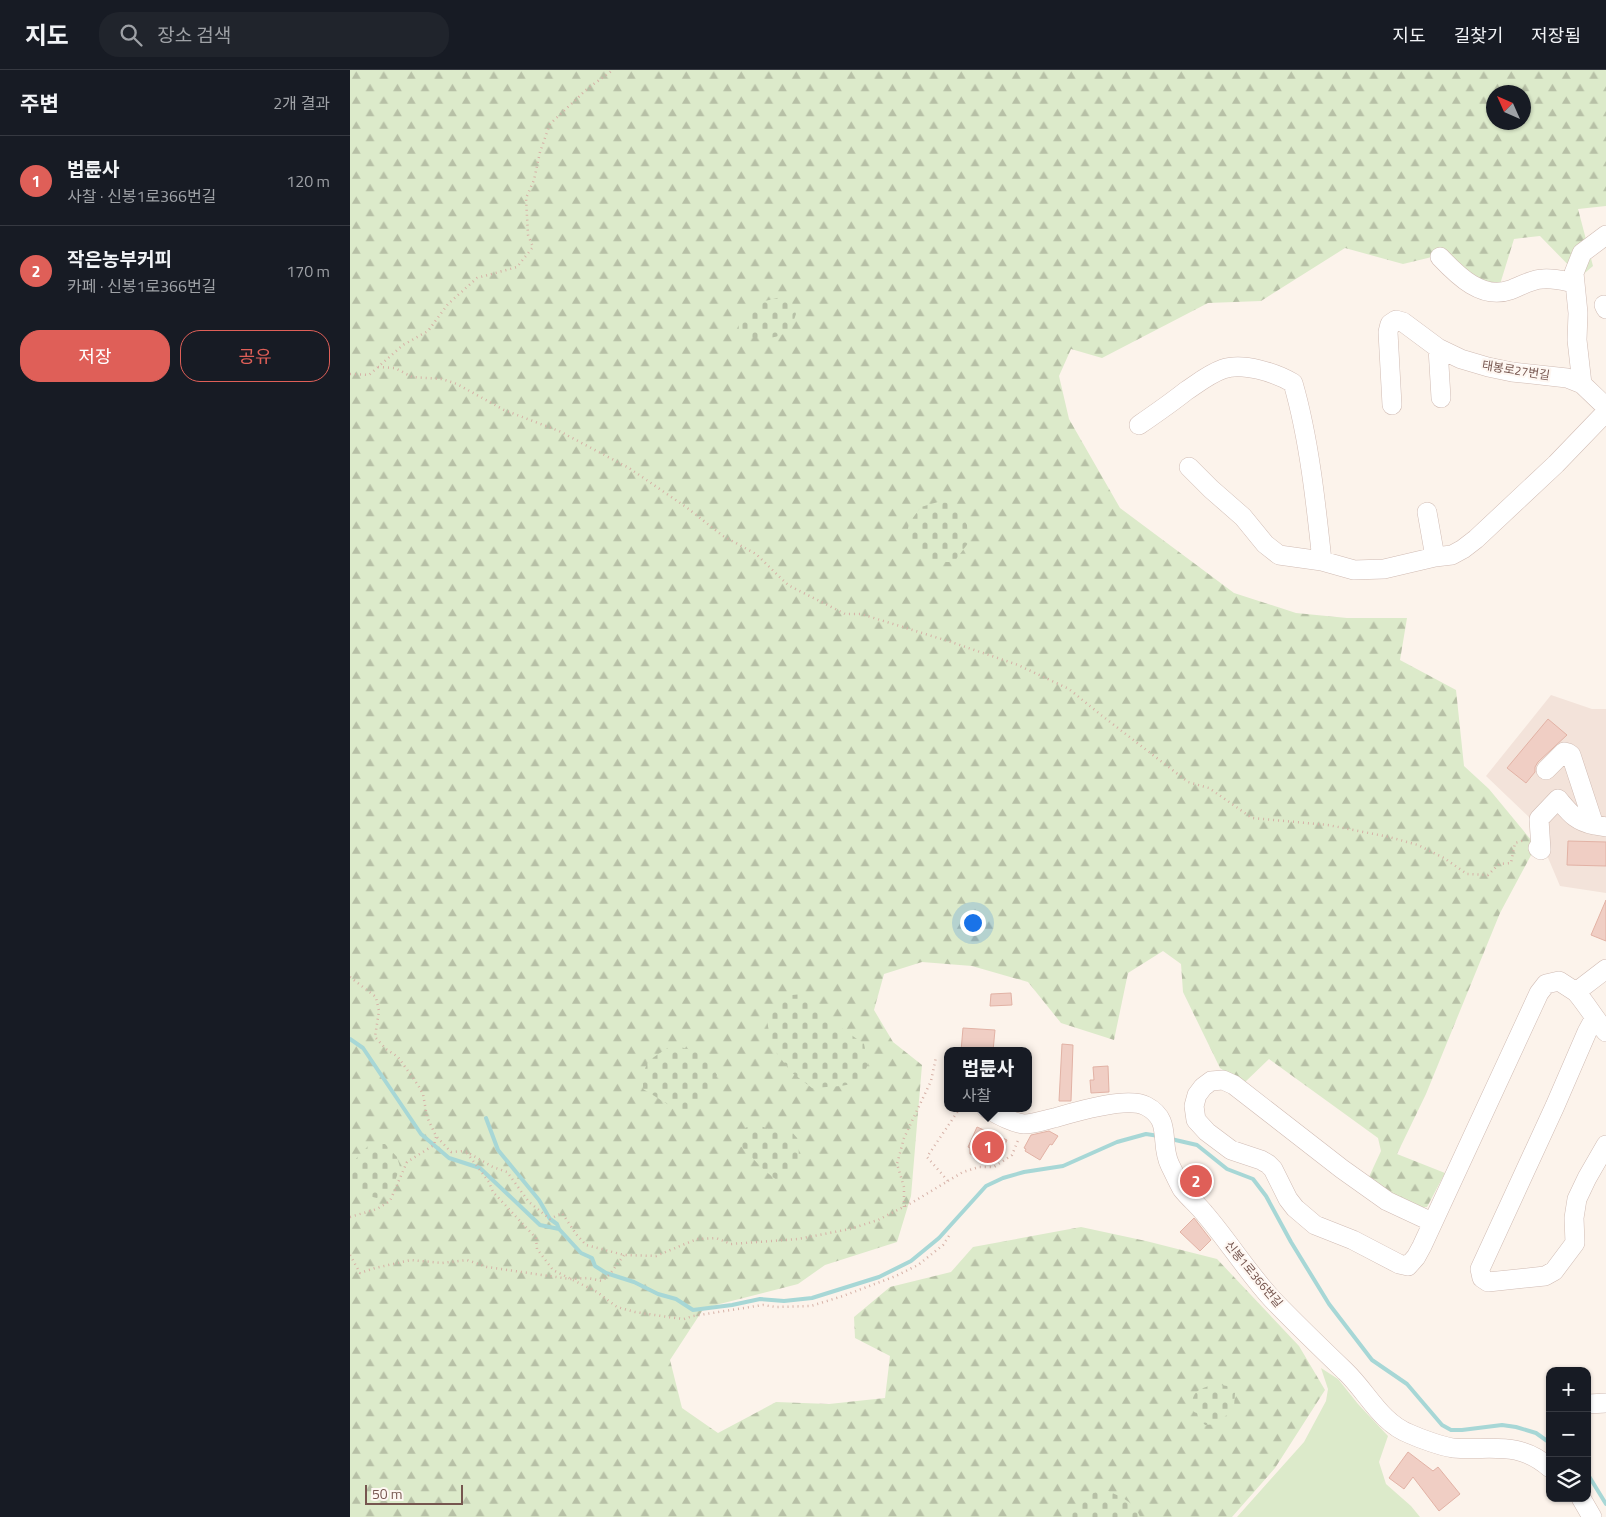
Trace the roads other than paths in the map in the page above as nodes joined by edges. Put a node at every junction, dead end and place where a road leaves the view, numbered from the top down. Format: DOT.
graph roads {
  1 [pos="1606,235"];
  2 [pos="1440,257"];
  3 [pos="1574,283"];
  4 [pos="1438,348"];
  5 [pos="1582,384"];
  6 [pos="1441,398"];
  7 [pos="1392,405"];
  8 [pos="1606,407"];
  9 [pos="1606,412"];
  10 [pos="1139,425"];
  11 [pos="1189,467"];
  12 [pos="1427,512"];
  13 [pos="1435,556"];
  14 [pos="1322,561"];
  15 [pos="1546,770"];
  16 [pos="1600,826"];
  17 [pos="1533,846"];
  18 [pos="1606,969"];
  19 [pos="1576,992"];
  20 [pos="1600,1025"];
  21 [pos="993,1112"];
  22 [pos="1606,1145"];
  23 [pos="1432,1222"];
  24 [pos="1546,1464"];
  25 [pos="1583,1502"];
  26 [pos="1592,1517"];
  1 -- 3 [label="street"];
  2 -- 3 [label="street"];
  3 -- 5 [label="street"];
  4 -- 5 [label="street, 태봉로27번길"];
  4 -- 6 [label="street"];
  4 -- 7 [label="street, 태봉로27번길"];
  5 -- 8 [label="street, 태봉로27번길"];
  9 -- 13 [label="street"];
  10 -- 14 [label="street"];
  11 -- 14 [label="street"];
  12 -- 13 [label="street"];
  13 -- 14 [label="street"];
  15 -- 16 [label="street"];
  16 -- 17 [label="street"];
  18 -- 19 [label="street"];
  19 -- 20 [label="street"];
  19 -- 23 [label="street"];
  20 -- 22 [label="street"];
  21 -- 24 [label="street, 신봉1로366번길"];
  23 -- 23 [label="street"];
  25 -- 26 [label="street"];
}
